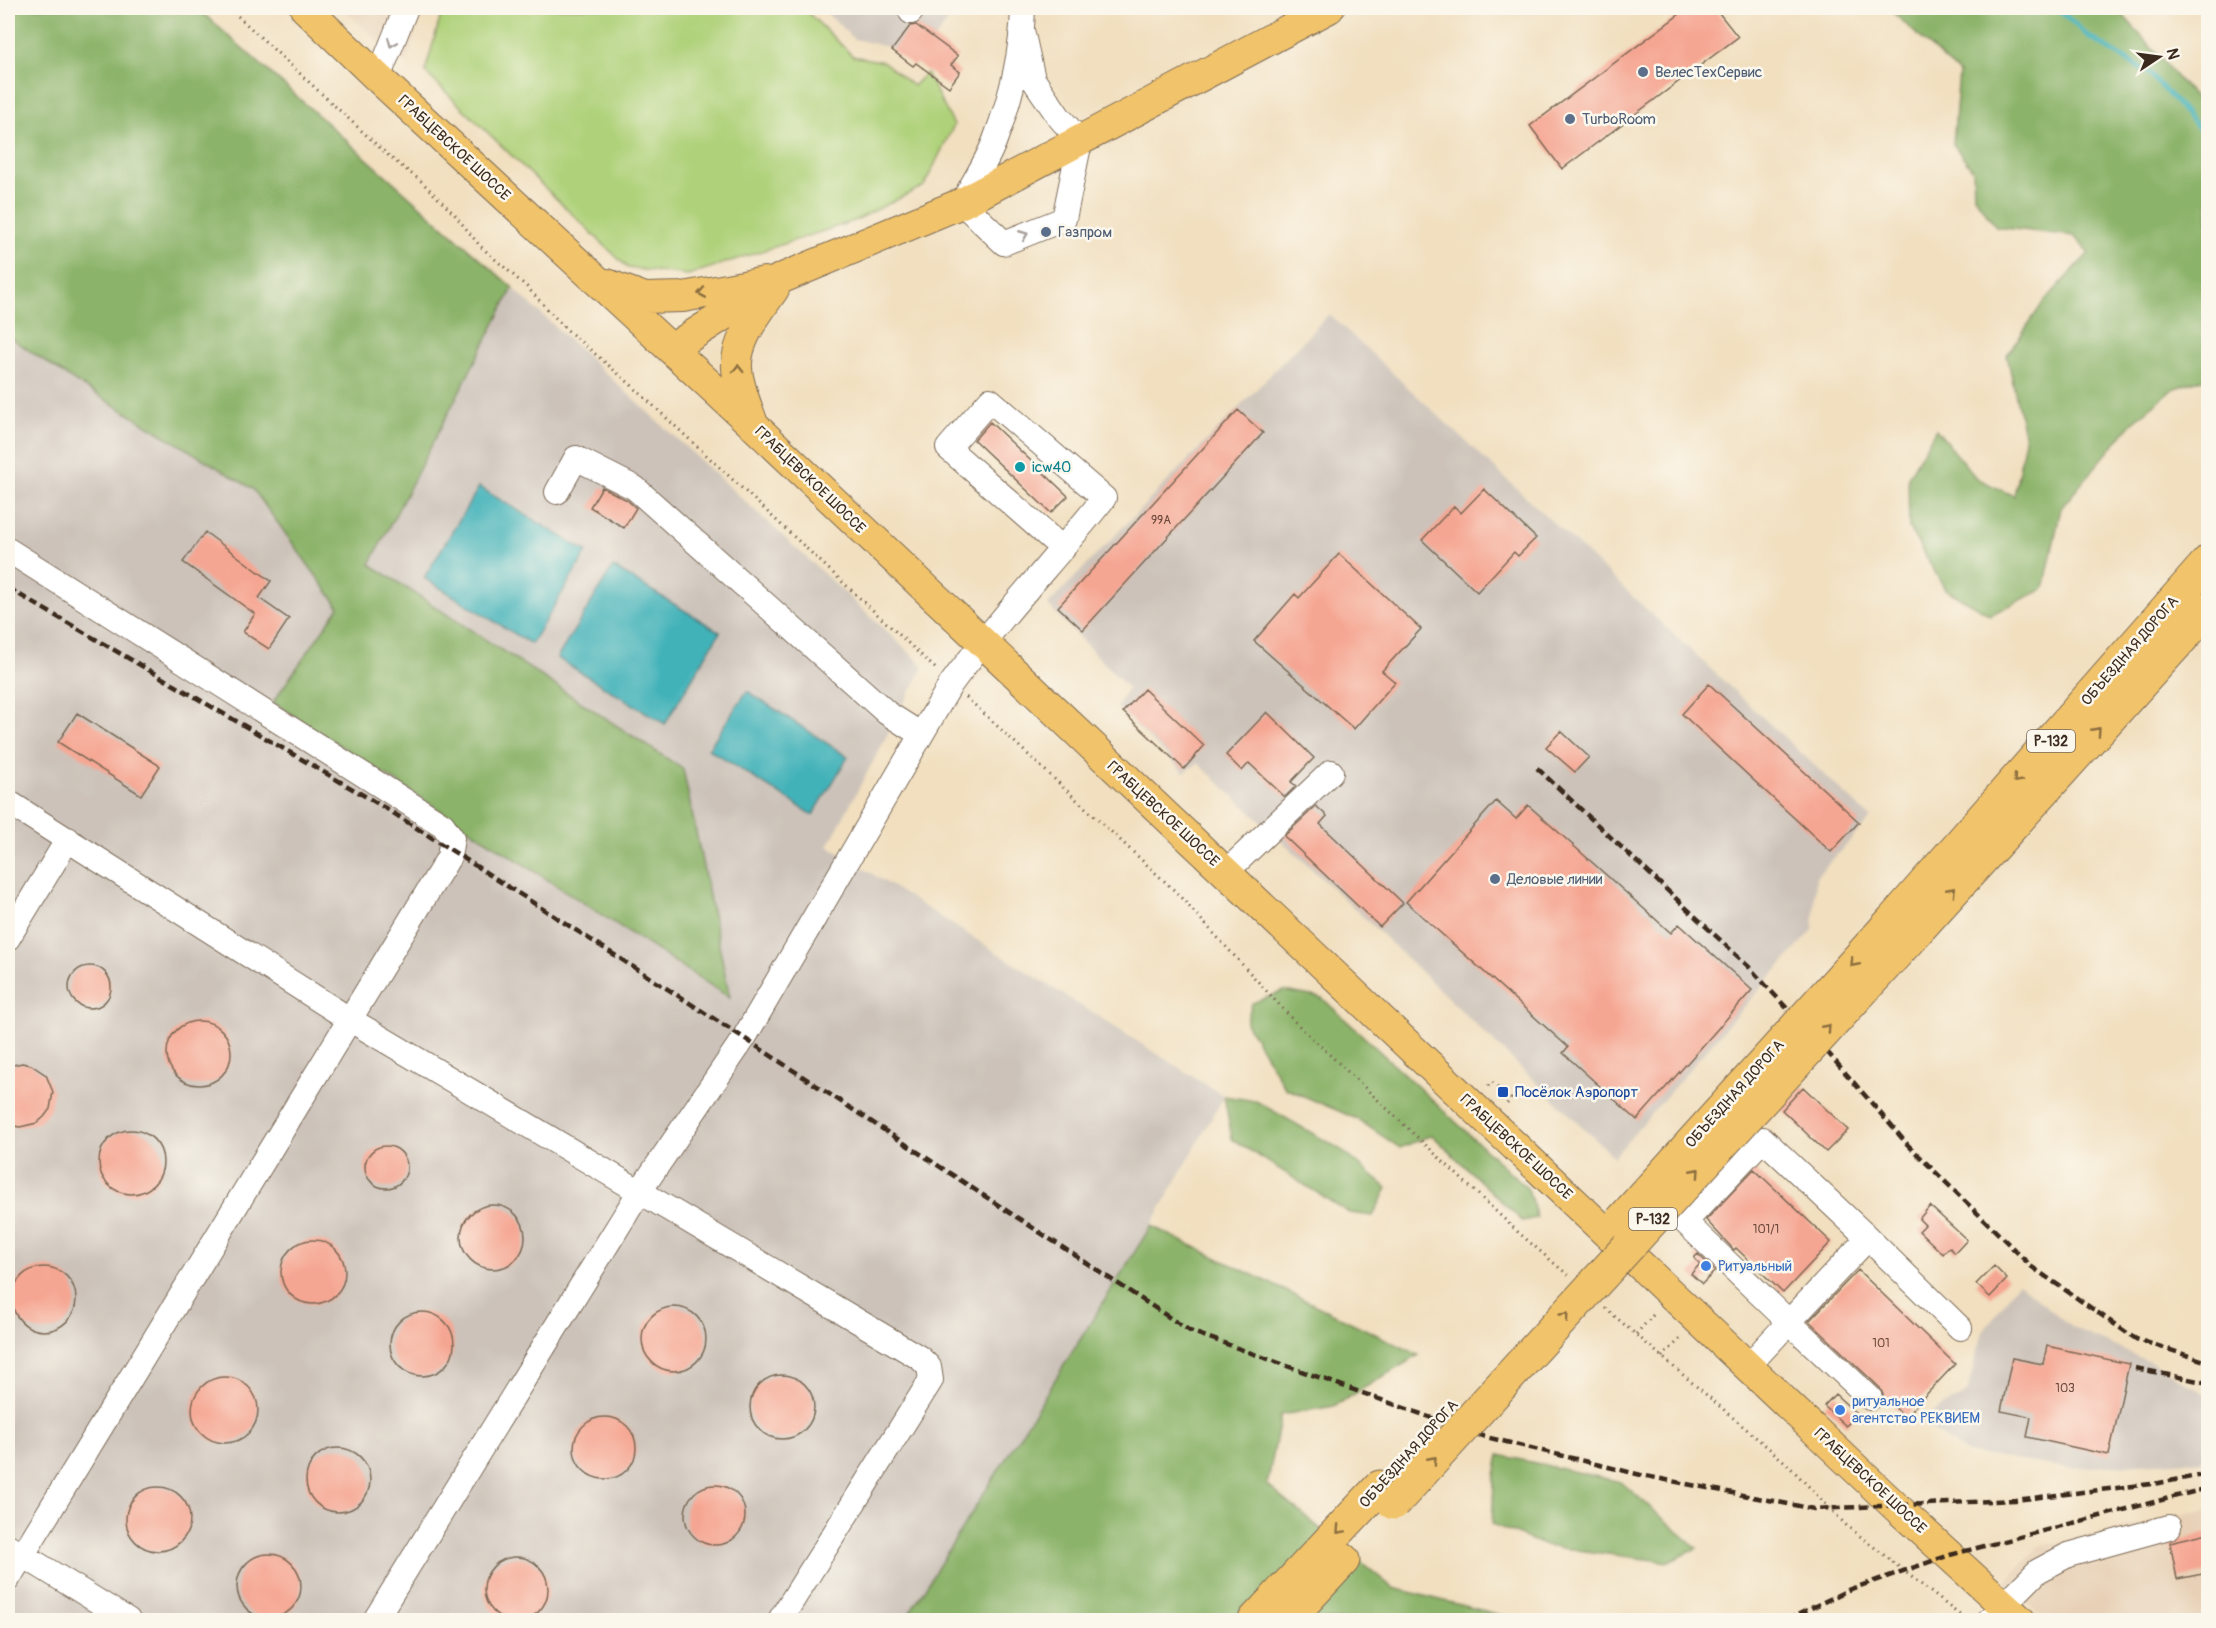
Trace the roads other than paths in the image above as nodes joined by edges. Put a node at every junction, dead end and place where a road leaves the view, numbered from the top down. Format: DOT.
graph roads {
  1 [pos="305,8"];
  2 [pos="406,8"];
  3 [pos="1329,8"];
  4 [pos="1022,19"];
  5 [pos="378,78"];
  6 [pos="1080,141"];
  7 [pos="962,203"];
  8 [pos="780,279"];
  9 [pos="596,280"];
  10 [pos="671,349"];
  11 [pos="753,425"];
  12 [pos="557,492"];
  13 [pos="1063,549"];
  14 [pos="8,550"];
  15 [pos="2208,562"];
  16 [pos="2208,609"];
  17 [pos="981,643"];
  18 [pos="920,734"];
  19 [pos="1331,772"];
  20 [pos="8,802"];
  21 [pos="68,839"];
  22 [pos="1226,873"];
  23 [pos="1903,927"];
  24 [pos="8,938"];
  25 [pos="349,1019"];
  26 [pos="640,1191"];
  27 [pos="1868,1238"];
  28 [pos="1789,1322"];
  29 [pos="1960,1328"];
  30 [pos="1748,1366"];
  31 [pos="1870,1398"];
  32 [pos="1387,1495"];
  33 [pos="2169,1527"];
  34 [pos="15,1550"];
  35 [pos="8,1579"];
  36 [pos="2005,1616"];
  37 [pos="128,1620"];
  38 [pos="375,1620"];
  39 [pos="780,1620"];
  40 [pos="1255,1620"];
  41 [pos="1287,1620"];
  1 -- 5 [label="main road, ГРАБЦЕВСКОЕ ШОССЕ"];
  2 -- 5 [label="street, one-way"];
  3 -- 6 [label="main road"];
  4 -- 6 [label="street"];
  4 -- 7 [label="street"];
  5 -- 9 [label="main road, ГРАБЦЕВСКОЕ ШОССЕ"];
  6 -- 7 [label="main road"];
  7 -- 6 [label="street, one-way"];
  7 -- 8 [label="main road"];
  8 -- 9 [label="main road, one-way"];
  8 -- 10 [label="main road"];
  11 -- 8 [label="main road, one-way"];
  9 -- 10 [label="main road, ГРАБЦЕВСКОЕ ШОССЕ"];
  10 -- 11 [label="main road, ГРАБЦЕВСКОЕ ШОССЕ"];
  11 -- 17 [label="main road, ГРАБЦЕВСКОЕ ШОССЕ"];
  12 -- 18 [label="street"];
  13 -- 13 [label="street"];
  13 -- 17 [label="street"];
  14 -- 25 [label="street"];
  15 -- 23 [label="highway, ОБЪЕЗДНАЯ ДОРОГА / Р-132, one-way"];
  23 -- 16 [label="highway, ОБЪЕЗДНАЯ ДОРОГА / Р-132, one-way"];
  17 -- 18 [label="street"];
  17 -- 22 [label="main road, ГРАБЦЕВСКОЕ ШОССЕ"];
  18 -- 26 [label="street"];
  19 -- 22 [label="street"];
  20 -- 21 [label="street"];
  21 -- 24 [label="street"];
  21 -- 25 [label="street"];
  22 -- 30 [label="main road, ГРАБЦЕВСКОЕ ШОССЕ"];
  23 -- 32 [label="highway, ОБЪЕЗДНАЯ ДОРОГА / Р-132, bridge"];
  25 -- 26 [label="street"];
  25 -- 34 [label="street"];
  26 -- 38 [label="street"];
  26 -- 39 [label="street"];
  27 -- 28 [label="street"];
  27 -- 28 [label="street"];
  27 -- 29 [label="street"];
  28 -- 30 [label="street"];
  28 -- 31 [label="street"];
  30 -- 36 [label="main road, ГРАБЦЕВСКОЕ ШОССЕ"];
  32 -- 40 [label="highway, ОБЪЕЗДНАЯ ДОРОГА / Р-132, one-way"];
  32 -- 41 [label="highway, ОБЪЕЗДНАЯ ДОРОГА / Р-132"];
  33 -- 36 [label="street"];
  34 -- 35 [label="street"];
  34 -- 37 [label="street"];
}
